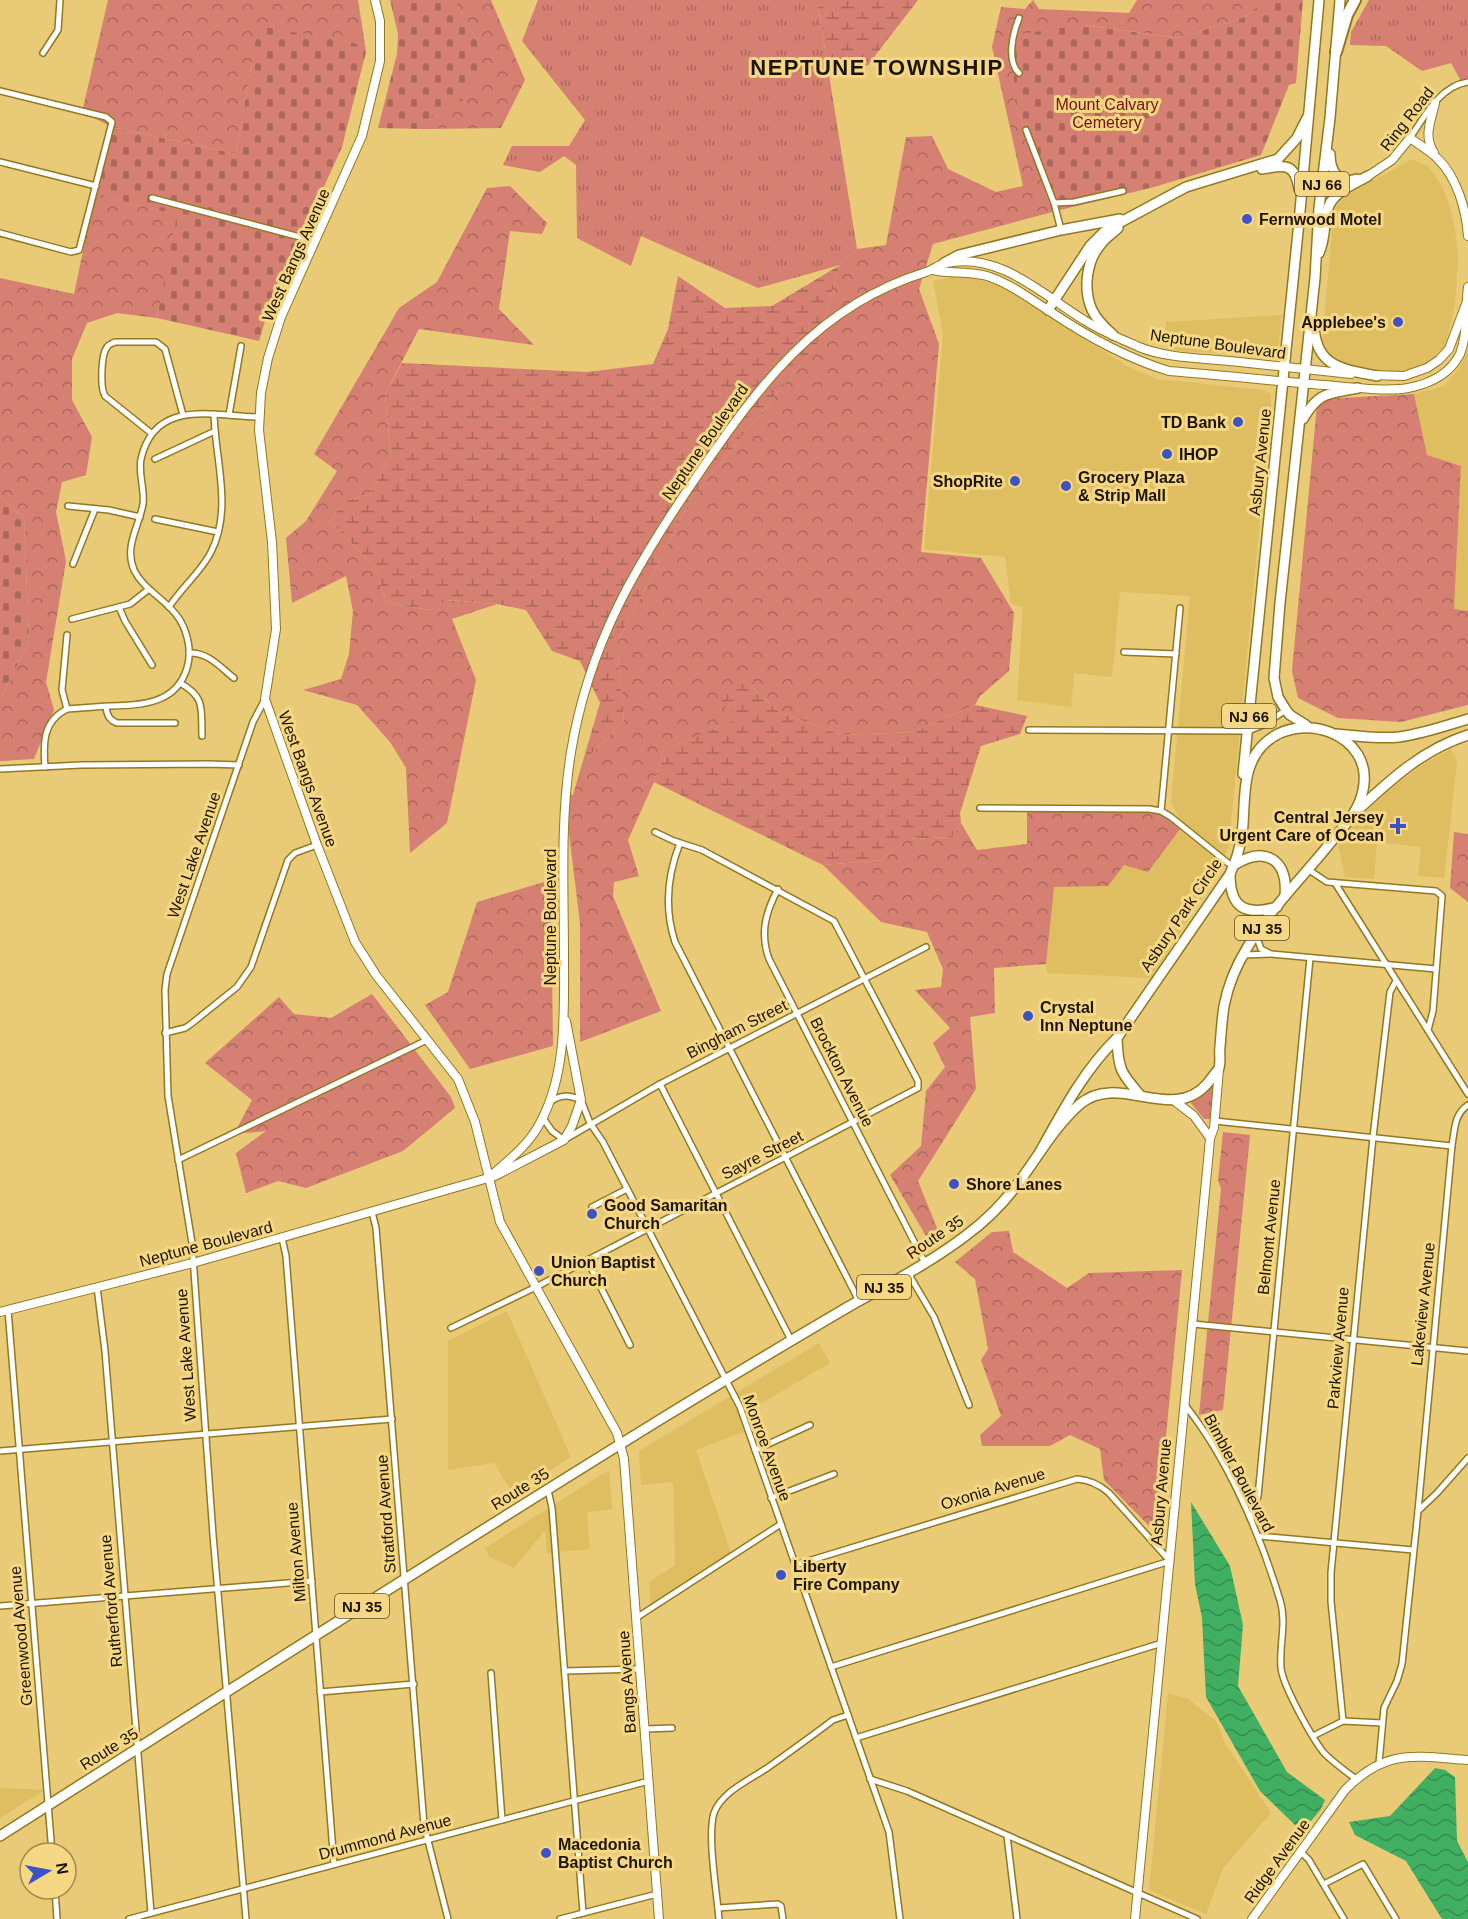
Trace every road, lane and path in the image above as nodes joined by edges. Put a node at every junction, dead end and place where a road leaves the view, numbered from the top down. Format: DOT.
graph roads {
  1 [pos="60,0"];
  2 [pos="375,0"];
  3 [pos="1319,0"];
  4 [pos="1340,0"];
  5 [pos="1355,0"];
  6 [pos="1019,18"];
  7 [pos="1336,52"];
  8 [pos="43,53"];
  9 [pos="1019,73"];
  10 [pos="1468,82"];
  11 [pos="0,91"];
  12 [pos="1435,103"];
  13 [pos="1308,116"];
  14 [pos="1330,118"];
  15 [pos="1026,129"];
  16 [pos="1410,138"];
  17 [pos="1436,157"];
  18 [pos="0,162"];
  19 [pos="1239,172"];
  20 [pos="1368,176"];
  21 [pos="96,186"];
  22 [pos="1123,190"];
  23 [pos="152,198"];
  24 [pos="1054,203"];
  25 [pos="1300,205"];
  26 [pos="1132,217"];
  27 [pos="1061,230"];
  28 [pos="0,233"];
  29 [pos="1468,237"];
  30 [pos="315,241"];
  31 [pos="1316,261"];
  32 [pos="944,263"];
  33 [pos="933,270"];
  34 [pos="1468,287"];
  35 [pos="1054,299"];
  36 [pos="1467,304"];
  37 [pos="1048,310"];
  38 [pos="1312,311"];
  39 [pos="1468,330"];
  40 [pos="1113,335"];
  41 [pos="241,346"];
  42 [pos="1155,351"];
  43 [pos="1124,355"];
  44 [pos="1284,366"];
  45 [pos="1306,369"];
  46 [pos="1377,376"];
  47 [pos="1282,381"];
  48 [pos="1305,383"];
  49 [pos="1358,388"];
  50 [pos="214,414"];
  51 [pos="183,415"];
  52 [pos="229,415"];
  53 [pos="259,417"];
  54 [pos="1300,424"];
  55 [pos="214,431"];
  56 [pos="152,433"];
  57 [pos="155,459"];
  58 [pos="68,506"];
  59 [pos="95,509"];
  60 [pos="140,517"];
  61 [pos="155,519"];
  62 [pos="218,532"];
  63 [pos="73,564"];
  64 [pos="149,589"];
  65 [pos="119,607"];
  66 [pos="169,607"];
  67 [pos="1180,608"];
  68 [pos="72,619"];
  69 [pos="67,635"];
  70 [pos="1124,652"];
  71 [pos="189,653"];
  72 [pos="1176,654"];
  73 [pos="152,664"];
  74 [pos="234,678"];
  75 [pos="180,683"];
  76 [pos="265,699"];
  77 [pos="106,706"];
  78 [pos="67,709"];
  79 [pos="1286,710"];
  80 [pos="1468,719"];
  81 [pos="175,723"];
  82 [pos="1306,725"];
  83 [pos="1029,730"];
  84 [pos="1169,731"];
  85 [pos="1248,731"];
  86 [pos="1337,734"];
  87 [pos="1468,735"];
  88 [pos="202,736"];
  89 [pos="239,765"];
  90 [pos="45,767"];
  91 [pos="0,769"];
  92 [pos="980,808"];
  93 [pos="1161,811"];
  94 [pos="1356,811"];
  95 [pos="655,831"];
  96 [pos="680,843"];
  97 [pos="317,845"];
  98 [pos="1231,867"];
  99 [pos="1309,870"];
  100 [pos="1335,883"];
  101 [pos="778,890"];
  102 [pos="1285,896"];
  103 [pos="1277,907"];
  104 [pos="1256,935"];
  105 [pos="926,946"];
  106 [pos="1271,954"];
  107 [pos="1243,955"];
  108 [pos="1310,957"];
  109 [pos="1386,965"];
  110 [pos="1436,969"];
  111 [pos="865,978"];
  112 [pos="1396,981"];
  113 [pos="563,1005"];
  114 [pos="796,1013"];
  115 [pos="1428,1030"];
  116 [pos="165,1033"];
  117 [pos="1117,1038"];
  118 [pos="427,1040"];
  119 [pos="728,1048"];
  120 [pos="1219,1068"];
  121 [pos="660,1084"];
  122 [pos="1468,1094"];
  123 [pos="1140,1095"];
  124 [pos="581,1100"];
  125 [pos="550,1102"];
  126 [pos="1176,1102"];
  127 [pos="1468,1104"];
  128 [pos="543,1118"];
  129 [pos="1215,1121"];
  130 [pos="590,1123"];
  131 [pos="853,1123"];
  132 [pos="1293,1129"];
  133 [pos="1372,1137"];
  134 [pos="1210,1138"];
  135 [pos="564,1140"];
  136 [pos="1452,1146"];
  137 [pos="1040,1152"];
  138 [pos="785,1158"];
  139 [pos="178,1160"];
  140 [pos="488,1178"];
  141 [pos="627,1189"];
  142 [pos="716,1193"];
  143 [pos="592,1207"];
  144 [pos="372,1212"];
  145 [pos="648,1229"];
  146 [pos="282,1238"];
  147 [pos="587,1260"];
  148 [pos="193,1263"];
  149 [pos="925,1263"];
  150 [pos="908,1273"];
  151 [pos="98,1287"];
  152 [pos="536,1287"];
  153 [pos="859,1301"];
  154 [pos="4,1311"];
  155 [pos="1193,1324"];
  156 [pos="451,1328"];
  157 [pos="1273,1332"];
  158 [pos="791,1340"];
  159 [pos="1353,1340"];
  160 [pos="630,1345"];
  161 [pos="1433,1347"];
  162 [pos="1468,1351"];
  163 [pos="726,1379"];
  164 [pos="1185,1404"];
  165 [pos="969,1405"];
  166 [pos="392,1419"];
  167 [pos="810,1425"];
  168 [pos="300,1427"];
  169 [pos="206,1435"];
  170 [pos="112,1442"];
  171 [pos="621,1444"];
  172 [pos="20,1449"];
  173 [pos="755,1450"];
  174 [pos="0,1451"];
  175 [pos="1468,1458"];
  176 [pos="834,1474"];
  177 [pos="548,1490"];
  178 [pos="771,1498"];
  179 [pos="1418,1511"];
  180 [pos="1251,1519"];
  181 [pos="781,1524"];
  182 [pos="1258,1536"];
  183 [pos="1334,1543"];
  184 [pos="1413,1550"];
  185 [pos="1170,1561"];
  186 [pos="795,1565"];
  187 [pos="404,1580"];
  188 [pos="312,1581"];
  189 [pos="219,1589"];
  190 [pos="124,1596"];
  191 [pos="32,1603"];
  192 [pos="0,1606"];
  193 [pos="636,1618"];
  194 [pos="316,1637"];
  195 [pos="1162,1643"];
  196 [pos="831,1667"];
  197 [pos="640,1669"];
  198 [pos="565,1671"];
  199 [pos="491,1673"];
  200 [pos="414,1684"];
  201 [pos="226,1692"];
  202 [pos="320,1692"];
  203 [pos="848,1715"];
  204 [pos="1344,1721"];
  205 [pos="1382,1723"];
  206 [pos="672,1728"];
  207 [pos="645,1730"];
  208 [pos="1313,1736"];
  209 [pos="856,1738"];
  210 [pos="136,1749"];
  211 [pos="1468,1760"];
  212 [pos="1379,1763"];
  213 [pos="870,1779"];
  214 [pos="1356,1779"];
  215 [pos="649,1781"];
  216 [pos="574,1800"];
  217 [pos="48,1805"];
  218 [pos="502,1820"];
  219 [pos="0,1836"];
  220 [pos="1007,1836"];
  221 [pos="428,1839"];
  222 [pos="51,1841"];
  223 [pos="1300,1851"];
  224 [pos="334,1864"];
  225 [pos="1324,1884"];
  226 [pos="244,1888"];
  227 [pos="657,1894"];
  228 [pos="1137,1894"];
  229 [pos="56,1901"];
  230 [pos="718,1908"];
  231 [pos="151,1913"];
  232 [pos="583,1913"];
  233 [pos="57,1919"];
  234 [pos="129,1919"];
  235 [pos="246,1919"];
  236 [pos="448,1919"];
  237 [pos="560,1919"];
  238 [pos="659,1919"];
  239 [pos="719,1919"];
  240 [pos="783,1919"];
  241 [pos="900,1919"];
  242 [pos="1017,1919"];
  243 [pos="1135,1919"];
  244 [pos="1197,1919"];
  245 [pos="1251,1919"];
  246 [pos="1344,1919"];
  247 [pos="1396,1919"];
  1 -- 8 [label="street"];
  2 -- 30 [label="street, West Bangs Avenue"];
  3 -- 13 [label="main road, Asbury Avenue / NJ 66"];
  4 -- 7 [label="main road, NJ 66"];
  5 -- 7 [label="highway"];
  6 -- 9 [label="street"];
  7 -- 14 [label="main road, NJ 66"];
  10 -- 12 [label="street, Ring Road"];
  11 -- 21 [label="street"];
  12 -- 16 [label="street, Ring Road"];
  12 -- 17 [label="street"];
  13 -- 19 [label="main road"];
  13 -- 25 [label="main road, Asbury Avenue / NJ 66"];
  14 -- 20 [label="main road"];
  14 -- 31 [label="main road, NJ 66"];
  15 -- 24 [label="street"];
  16 -- 17 [label="street"];
  16 -- 20 [label="street, Ring Road"];
  17 -- 29 [label="street"];
  18 -- 21 [label="street"];
  19 -- 25 [label="main road"];
  19 -- 26 [label="main road"];
  20 -- 31 [label="main road"];
  21 -- 28 [label="street"];
  22 -- 24 [label="street"];
  23 -- 30 [label="street"];
  24 -- 27 [label="street"];
  25 -- 44 [label="main road, Asbury Avenue / NJ 66"];
  26 -- 27 [label="main road"];
  26 -- 35 [label="main road"];
  26 -- 40 [label="main road"];
  27 -- 32 [label="main road"];
  30 -- 53 [label="street, West Bangs Avenue"];
  31 -- 38 [label="main road, NJ 66"];
  32 -- 33 [label="street, Neptune Boulevard"];
  32 -- 35 [label="street, Neptune Boulevard"];
  33 -- 37 [label="street, Neptune Boulevard"];
  33 -- 113 [label="street, Neptune Boulevard"];
  34 -- 36 [label="street"];
  35 -- 37 [label="main road"];
  35 -- 40 [label="street, Neptune Boulevard"];
  36 -- 39 [label="street"];
  36 -- 46 [label="street, Neptune Boulevard"];
  37 -- 43 [label="street, Neptune Boulevard"];
  38 -- 45 [label="main road, NJ 66"];
  38 -- 46 [label="main road"];
  39 -- 49 [label="street, Neptune Boulevard"];
  40 -- 42 [label="street, Neptune Boulevard"];
  41 -- 52 [label="street"];
  42 -- 43 [label="street"];
  42 -- 44 [label="street, Neptune Boulevard"];
  43 -- 47 [label="street, Neptune Boulevard"];
  44 -- 45 [label="street, Neptune Boulevard"];
  44 -- 47 [label="main road, Asbury Avenue / NJ 66"];
  45 -- 46 [label="street, Neptune Boulevard"];
  45 -- 48 [label="main road, NJ 66"];
  47 -- 48 [label="street, Neptune Boulevard"];
  47 -- 85 [label="main road, Asbury Avenue / NJ 66"];
  48 -- 49 [label="street, Neptune Boulevard"];
  48 -- 54 [label="main road, NJ 66"];
  49 -- 54 [label="main road"];
  50 -- 51 [label="street"];
  50 -- 52 [label="street"];
  50 -- 55 [label="street"];
  51 -- 56 [label="street"];
  51 -- 56 [label="street"];
  52 -- 53 [label="street"];
  53 -- 76 [label="street, West Bangs Avenue"];
  54 -- 79 [label="main road, NJ 66"];
  55 -- 57 [label="street"];
  55 -- 62 [label="street"];
  56 -- 60 [label="street"];
  58 -- 59 [label="street"];
  59 -- 60 [label="street"];
  59 -- 63 [label="street"];
  60 -- 64 [label="street"];
  61 -- 62 [label="street"];
  62 -- 66 [label="street"];
  64 -- 65 [label="street"];
  64 -- 66 [label="street"];
  65 -- 68 [label="street"];
  65 -- 73 [label="street"];
  66 -- 71 [label="street"];
  67 -- 72 [label="street"];
  69 -- 78 [label="street"];
  70 -- 72 [label="street"];
  71 -- 74 [label="street"];
  71 -- 75 [label="street"];
  72 -- 84 [label="street"];
  75 -- 77 [label="street"];
  75 -- 88 [label="street"];
  76 -- 89 [label="street, West Lake Avenue"];
  76 -- 97 [label="street, West Bangs Avenue"];
  77 -- 78 [label="street"];
  77 -- 81 [label="street"];
  78 -- 90 [label="street"];
  79 -- 82 [label="main road, NJ 66"];
  79 -- 85 [label="street"];
  80 -- 86 [label="main road"];
  82 -- 86 [label="main road"];
  82 -- 98 [label="main road, Asbury Park Circle / NJ 35"];
  83 -- 84 [label="street"];
  84 -- 85 [label="street"];
  84 -- 93 [label="street"];
  85 -- 98 [label="main road, Asbury Avenue / NJ 66"];
  86 -- 94 [label="main road"];
  87 -- 94 [label="main road, NJ 35"];
  89 -- 90 [label="street"];
  89 -- 116 [label="street, West Lake Avenue"];
  90 -- 91 [label="street"];
  92 -- 93 [label="street"];
  93 -- 98 [label="street"];
  94 -- 99 [label="main road, NJ 35"];
  95 -- 96 [label="street"];
  96 -- 101 [label="street"];
  96 -- 119 [label="street"];
  97 -- 116 [label="street"];
  97 -- 118 [label="street, West Bangs Avenue"];
  98 -- 102 [label="main road"];
  98 -- 103 [label="main road"];
  98 -- 117 [label="main road, Asbury Park Circle / NJ 35"];
  99 -- 100 [label="street"];
  99 -- 102 [label="main road, NJ 35"];
  100 -- 109 [label="street"];
  100 -- 110 [label="street"];
  101 -- 111 [label="street"];
  101 -- 114 [label="street, Brockton Avenue"];
  102 -- 103 [label="main road, NJ 35"];
  103 -- 104 [label="main road, NJ 35"];
  104 -- 106 [label="street"];
  104 -- 107 [label="main road, NJ 35"];
  105 -- 111 [label="street, Bingham Street"];
  106 -- 107 [label="street"];
  106 -- 108 [label="street"];
  107 -- 120 [label="main road, NJ 35"];
  108 -- 109 [label="street"];
  108 -- 132 [label="street, Belmont Avenue"];
  109 -- 110 [label="street"];
  109 -- 112 [label="street"];
  110 -- 115 [label="street"];
  111 -- 114 [label="street, Bingham Street"];
  111 -- 131 [label="street, Sayre Street"];
  112 -- 115 [label="street"];
  112 -- 133 [label="street, Parkview Avenue"];
  113 -- 124 [label="street, Monroe Avenue"];
  113 -- 125 [label="street, Neptune Boulevard"];
  114 -- 119 [label="street, Bingham Street"];
  114 -- 131 [label="street, Brockton Avenue"];
  115 -- 122 [label="street"];
  116 -- 139 [label="street, West Lake Avenue"];
  117 -- 123 [label="main road"];
  117 -- 137 [label="main road, NJ 35"];
  118 -- 139 [label="street"];
  118 -- 140 [label="street, West Bangs Avenue"];
  119 -- 121 [label="street, Bingham Street"];
  119 -- 138 [label="street"];
  120 -- 126 [label="main road"];
  120 -- 129 [label="street, Asbury Avenue"];
  121 -- 130 [label="street, Bingham Street"];
  121 -- 142 [label="street"];
  123 -- 126 [label="main road, NJ 35"];
  123 -- 137 [label="main road, NJ 35"];
  124 -- 125 [label="street"];
  124 -- 130 [label="street, Monroe Avenue"];
  124 -- 135 [label="street"];
  125 -- 128 [label="street, Neptune Boulevard"];
  126 -- 134 [label="street"];
  127 -- 136 [label="street, Lakeview Avenue"];
  128 -- 135 [label="street"];
  128 -- 140 [label="street, Neptune Boulevard"];
  129 -- 132 [label="street"];
  129 -- 134 [label="street, Asbury Avenue"];
  130 -- 135 [label="street, Bingham Street"];
  130 -- 141 [label="street, Monroe Avenue"];
  131 -- 138 [label="street, Sayre Street"];
  131 -- 149 [label="street, Brockton Avenue"];
  132 -- 133 [label="street"];
  132 -- 157 [label="street, Belmont Avenue"];
  133 -- 136 [label="street"];
  133 -- 159 [label="street, Parkview Avenue"];
  134 -- 155 [label="street, Asbury Avenue"];
  135 -- 140 [label="street, Bingham Street"];
  136 -- 161 [label="street, Lakeview Avenue"];
  137 -- 149 [label="main road, Route 35 / NJ 35"];
  138 -- 142 [label="street, Sayre Street"];
  138 -- 153 [label="street"];
  139 -- 148 [label="street, West Lake Avenue"];
  140 -- 144 [label="street, Neptune Boulevard"];
  140 -- 152 [label="street, West Bangs Avenue"];
  141 -- 143 [label="street"];
  141 -- 145 [label="street, Monroe Avenue"];
  142 -- 145 [label="street, Sayre Street"];
  142 -- 158 [label="street"];
  144 -- 146 [label="street, Neptune Boulevard"];
  144 -- 166 [label="street, Stratford Avenue"];
  145 -- 147 [label="street, Sayre Street"];
  145 -- 163 [label="street, Monroe Avenue"];
  146 -- 148 [label="street, Neptune Boulevard"];
  146 -- 168 [label="street, Milton Avenue"];
  147 -- 152 [label="street, Sayre Street"];
  147 -- 160 [label="street"];
  148 -- 151 [label="street, Neptune Boulevard"];
  148 -- 169 [label="street, West Lake Avenue"];
  149 -- 150 [label="main road, Route 35 / NJ 35"];
  150 -- 153 [label="main road, Route 35 / NJ 35"];
  150 -- 165 [label="street"];
  151 -- 154 [label="street, Neptune Boulevard"];
  151 -- 170 [label="street, Rutherford Avenue"];
  152 -- 156 [label="street, Sayre Street"];
  152 -- 171 [label="street, West Bangs Avenue"];
  153 -- 158 [label="main road, Route 35 / NJ 35"];
  154 -- 172 [label="street, Greenwood Avenue"];
  155 -- 157 [label="street"];
  155 -- 164 [label="street, Asbury Avenue"];
  157 -- 159 [label="street"];
  157 -- 180 [label="street, Belmont Avenue"];
  158 -- 163 [label="main road, Route 35 / NJ 35"];
  159 -- 161 [label="street"];
  159 -- 183 [label="street, Parkview Avenue"];
  161 -- 162 [label="street"];
  161 -- 179 [label="street, Lakeview Avenue"];
  163 -- 171 [label="main road, Route 35 / NJ 35"];
  163 -- 173 [label="street, Monroe Avenue"];
  164 -- 180 [label="street, Bimbler Boulevard"];
  164 -- 185 [label="street, Asbury Avenue"];
  166 -- 168 [label="street"];
  166 -- 187 [label="street, Stratford Avenue"];
  167 -- 173 [label="street"];
  168 -- 169 [label="street"];
  168 -- 188 [label="street, Milton Avenue"];
  169 -- 170 [label="street"];
  169 -- 189 [label="street, West Lake Avenue"];
  170 -- 172 [label="street"];
  170 -- 190 [label="street, Rutherford Avenue"];
  171 -- 177 [label="main road, Route 35 / NJ 35"];
  171 -- 193 [label="street, Bangs Avenue"];
  172 -- 174 [label="street"];
  172 -- 191 [label="street, Greenwood Avenue"];
  173 -- 178 [label="street, Monroe Avenue"];
  175 -- 179 [label="street"];
  176 -- 178 [label="street"];
  177 -- 187 [label="main road, Route 35 / NJ 35"];
  177 -- 198 [label="street"];
  178 -- 181 [label="street, Monroe Avenue"];
  179 -- 184 [label="street, Lakeview Avenue"];
  180 -- 182 [label="street, Bimbler Boulevard"];
  181 -- 186 [label="street, Monroe Avenue"];
  181 -- 193 [label="street"];
  182 -- 183 [label="street"];
  182 -- 208 [label="street, Bimbler Boulevard"];
  183 -- 184 [label="street"];
  183 -- 204 [label="street, Parkview Avenue"];
  184 -- 205 [label="street, Lakeview Avenue"];
  185 -- 186 [label="street, Oxonia Avenue"];
  185 -- 195 [label="street, Asbury Avenue"];
  185 -- 196 [label="street"];
  186 -- 196 [label="street, Monroe Avenue"];
  187 -- 194 [label="main road, Route 35 / NJ 35"];
  187 -- 200 [label="street, Stratford Avenue"];
  188 -- 189 [label="street"];
  188 -- 194 [label="street, Milton Avenue"];
  189 -- 190 [label="street"];
  189 -- 201 [label="street, West Lake Avenue"];
  190 -- 191 [label="street"];
  190 -- 210 [label="street, Rutherford Avenue"];
  191 -- 192 [label="street"];
  191 -- 217 [label="street, Greenwood Avenue"];
  193 -- 197 [label="street, Bangs Avenue"];
  194 -- 201 [label="main road, Route 35 / NJ 35"];
  194 -- 202 [label="street, Milton Avenue"];
  195 -- 209 [label="street"];
  195 -- 228 [label="street, Asbury Avenue"];
  196 -- 203 [label="street, Monroe Avenue"];
  197 -- 198 [label="street"];
  197 -- 207 [label="street, Bangs Avenue"];
  198 -- 216 [label="street"];
  199 -- 218 [label="street"];
  200 -- 202 [label="street"];
  200 -- 221 [label="street, Stratford Avenue"];
  201 -- 210 [label="main road, Route 35 / NJ 35"];
  201 -- 226 [label="street, West Lake Avenue"];
  202 -- 224 [label="street, Milton Avenue"];
  203 -- 209 [label="street, Monroe Avenue"];
  203 -- 230 [label="street"];
  204 -- 205 [label="street"];
  204 -- 208 [label="street"];
  205 -- 212 [label="street, Lakeview Avenue"];
  206 -- 207 [label="street"];
  207 -- 215 [label="street, Bangs Avenue"];
  208 -- 214 [label="street, Bimbler Boulevard"];
  209 -- 213 [label="street, Monroe Avenue"];
  210 -- 217 [label="main road, Route 35 / NJ 35"];
  210 -- 231 [label="street, Rutherford Avenue"];
  211 -- 212 [label="street"];
  212 -- 214 [label="street, Ridge Avenue"];
  213 -- 220 [label="street"];
  213 -- 241 [label="street, Monroe Avenue"];
  214 -- 223 [label="street, Ridge Avenue"];
  215 -- 216 [label="street, Drummond Avenue"];
  215 -- 227 [label="street, Bangs Avenue"];
  216 -- 218 [label="street, Drummond Avenue"];
  216 -- 232 [label="street"];
  217 -- 219 [label="main road, Route 35 / NJ 35"];
  217 -- 222 [label="street, Greenwood Avenue"];
  218 -- 221 [label="street, Drummond Avenue"];
  220 -- 228 [label="street"];
  220 -- 242 [label="street"];
  221 -- 224 [label="street, Drummond Avenue"];
  221 -- 236 [label="street, Stratford Avenue"];
  223 -- 225 [label="street"];
  223 -- 245 [label="street, Ridge Avenue"];
  224 -- 226 [label="street, Drummond Avenue"];
  225 -- 246 [label="street"];
  225 -- 247 [label="street"];
  226 -- 231 [label="street, Drummond Avenue"];
  226 -- 235 [label="street, West Lake Avenue"];
  227 -- 232 [label="street"];
  227 -- 238 [label="street, Bangs Avenue"];
  228 -- 243 [label="street, Asbury Avenue"];
  228 -- 244 [label="street"];
  229 -- 233 [label="street"];
  230 -- 239 [label="street"];
  230 -- 240 [label="street"];
  231 -- 234 [label="street, Drummond Avenue"];
  232 -- 237 [label="street"];
}
